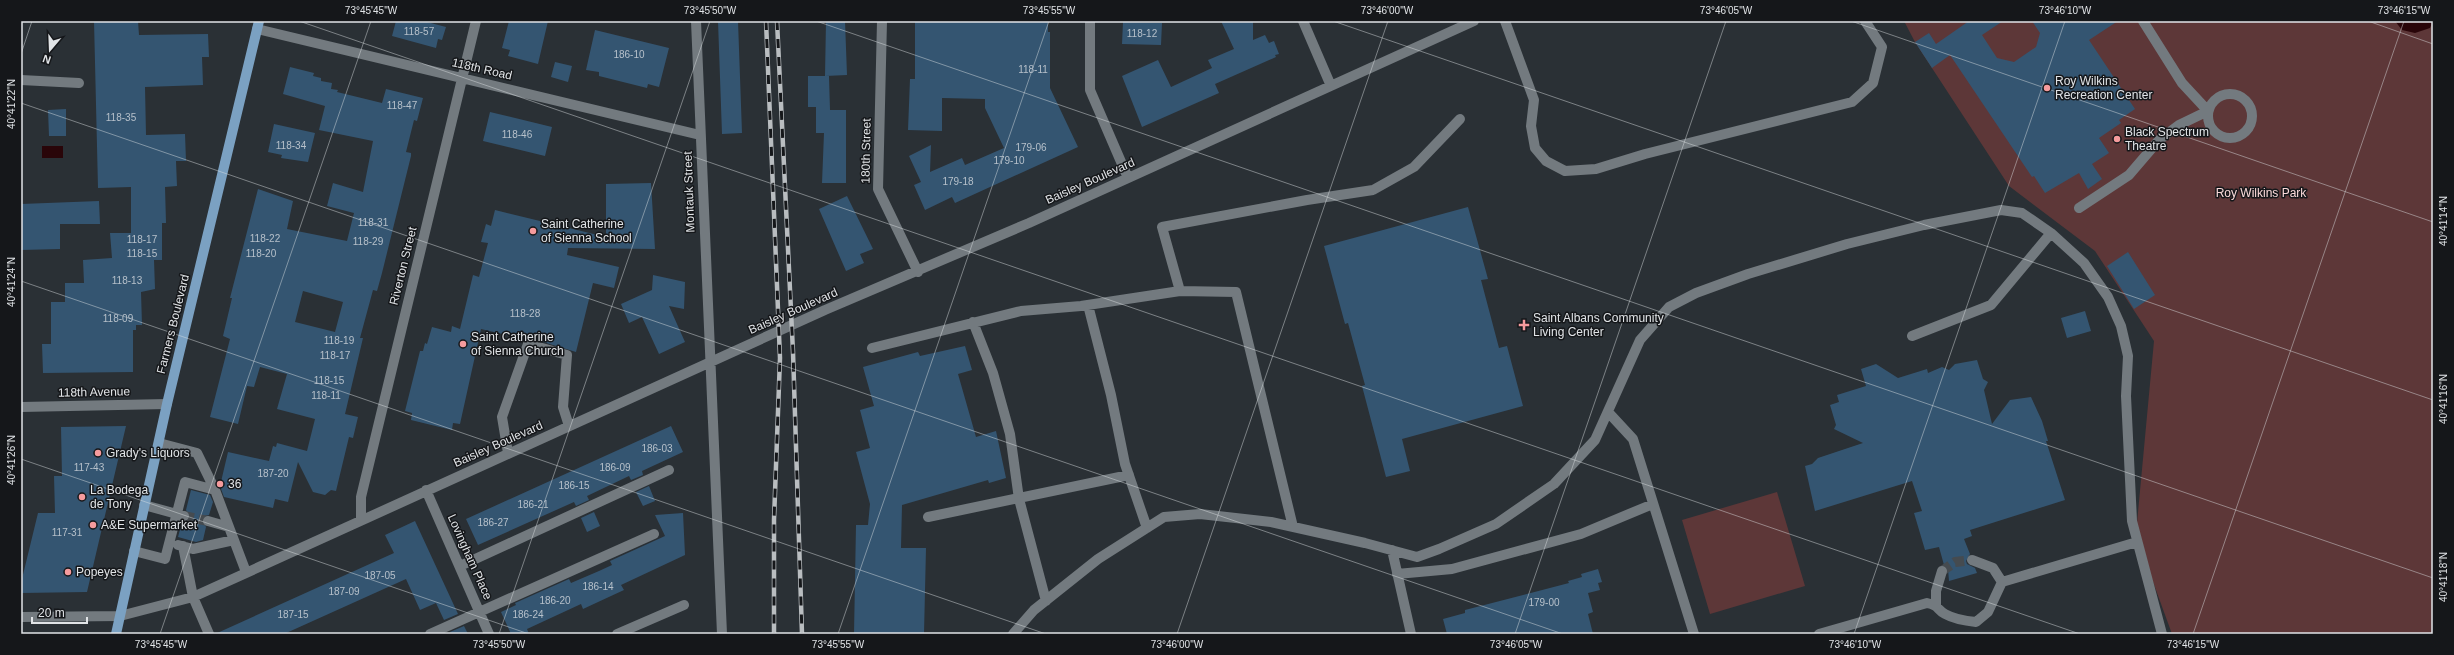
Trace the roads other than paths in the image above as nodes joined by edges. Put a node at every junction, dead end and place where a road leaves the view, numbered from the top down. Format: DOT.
graph roads {
  1 [pos="476,21"];
  2 [pos="696,21"];
  3 [pos="882,21"];
  4 [pos="1090,21"];
  5 [pos="1303,21"];
  6 [pos="1474,21"];
  7 [pos="1505,21"];
  8 [pos="1865,21"];
  9 [pos="2143,21"];
  10 [pos="258,25"];
  11 [pos="462,78"];
  12 [pos="21,80"];
  13 [pos="79,83"];
  14 [pos="1332,86"];
  15 [pos="2208,111"];
  16 [pos="1460,119"];
  17 [pos="700,135"];
  18 [pos="1128,178"];
  19 [pos="2079,208"];
  20 [pos="2051,233"];
  21 [pos="918,272"];
  22 [pos="1180,291"];
  23 [pos="1088,305"];
  24 [pos="973,322"];
  25 [pos="1912,336"];
  26 [pos="872,348"];
  27 [pos="709,362"];
  28 [pos="167,404"];
  29 [pos="21,407"];
  30 [pos="1608,412"];
  31 [pos="569,426"];
  32 [pos="159,444"];
  33 [pos="508,453"];
  34 [pos="669,470"];
  35 [pos="1129,475"];
  36 [pos="215,490"];
  37 [pos="426,490"];
  38 [pos="1019,499"];
  39 [pos="1653,504"];
  40 [pos="144,505"];
  41 [pos="181,515"];
  42 [pos="928,517"];
  43 [pos="361,519"];
  44 [pos="208,521"];
  45 [pos="229,526"];
  46 [pos="1293,527"];
  47 [pos="1147,528"];
  48 [pos="654,534"];
  49 [pos="234,540"];
  50 [pos="2137,542"];
  51 [pos="170,543"];
  52 [pos="183,546"];
  53 [pos="1392,550"];
  54 [pos="134,551"];
  55 [pos="1972,560"];
  56 [pos="460,566"];
  57 [pos="1942,571"];
  58 [pos="246,572"];
  59 [pos="1396,574"];
  60 [pos="2002,582"];
  61 [pos="193,597"];
  62 [pos="1046,601"];
  63 [pos="684,605"];
  64 [pos="1936,605"];
  65 [pos="480,612"];
  66 [pos="120,616"];
  67 [pos="21,617"];
  68 [pos="116,634"];
  69 [pos="209,634"];
  70 [pos="430,634"];
  71 [pos="489,634"];
  72 [pos="617,634"];
  73 [pos="722,634"];
  74 [pos="1013,634"];
  75 [pos="1411,634"];
  76 [pos="1694,634"];
  77 [pos="1819,634"];
  78 [pos="2162,634"];
  1 -- 11 [label="street, Riverton Street"];
  2 -- 17 [label="street, Montauk Street"];
  3 -- 21 [label="street, 180th Street"];
  4 -- 18 [label="street"];
  5 -- 14 [label="street"];
  6 -- 14 [label="street, Baisley Boulevard"];
  7 -- 8 [label="street"];
  9 -- 15 [label="street"];
  10 -- 11 [label="street, 118th Road"];
  10 -- 28 [label="main road, Farmers Boulevard"];
  11 -- 17 [label="street, 118th Road"];
  11 -- 43 [label="street, Riverton Street"];
  12 -- 13 [label="street"];
  14 -- 18 [label="street, Baisley Boulevard"];
  15 -- 15 [label="street"];
  15 -- 19 [label="street"];
  16 -- 22 [label="street"];
  17 -- 27 [label="street, Montauk Street"];
  18 -- 21 [label="street, Baisley Boulevard"];
  20 -- 25 [label="street"];
  20 -- 30 [label="street"];
  20 -- 50 [label="street"];
  21 -- 27 [label="street, Baisley Boulevard"];
  22 -- 23 [label="street"];
  22 -- 46 [label="street"];
  23 -- 24 [label="street"];
  23 -- 35 [label="street"];
  24 -- 26 [label="street"];
  24 -- 38 [label="street"];
  27 -- 31 [label="street, Baisley Boulevard"];
  27 -- 73 [label="street, Montauk Street"];
  28 -- 29 [label="street, 118th Avenue"];
  28 -- 32 [label="main road, Farmers Boulevard"];
  30 -- 39 [label="street"];
  30 -- 53 [label="street"];
  31 -- 33 [label="street, Baisley Boulevard"];
  31 -- 33 [label="street"];
  32 -- 36 [label="street"];
  32 -- 40 [label="main road, Farmers Boulevard"];
  33 -- 37 [label="street, Baisley Boulevard"];
  34 -- 56 [label="street"];
  35 -- 38 [label="street"];
  35 -- 47 [label="street"];
  36 -- 41 [label="street"];
  36 -- 45 [label="street"];
  37 -- 43 [label="street, Baisley Boulevard"];
  37 -- 56 [label="street, Lovingham Place"];
  38 -- 42 [label="street"];
  38 -- 62 [label="street"];
  39 -- 59 [label="street"];
  39 -- 76 [label="street"];
  40 -- 41 [label="street"];
  40 -- 54 [label="main road, Farmers Boulevard"];
  41 -- 51 [label="street"];
  43 -- 58 [label="street, Baisley Boulevard"];
  44 -- 45 [label="street"];
  45 -- 49 [label="street"];
  46 -- 47 [label="street"];
  46 -- 53 [label="street"];
  47 -- 62 [label="street"];
  48 -- 65 [label="street"];
  49 -- 52 [label="street"];
  49 -- 58 [label="street"];
  50 -- 60 [label="street"];
  50 -- 78 [label="street"];
  51 -- 52 [label="street"];
  51 -- 54 [label="street"];
  52 -- 61 [label="street"];
  53 -- 59 [label="street"];
  54 -- 66 [label="main road, Farmers Boulevard"];
  55 -- 60 [label="street"];
  56 -- 65 [label="street, Lovingham Place"];
  57 -- 64 [label="street"];
  58 -- 61 [label="street, Baisley Boulevard"];
  59 -- 75 [label="street"];
  60 -- 64 [label="street"];
  61 -- 66 [label="street, Baisley Boulevard"];
  61 -- 69 [label="street"];
  62 -- 74 [label="street"];
  63 -- 72 [label="street"];
  64 -- 77 [label="street"];
  65 -- 70 [label="street"];
  65 -- 71 [label="street, Lovingham Place"];
  66 -- 67 [label="street, Baisley Boulevard"];
  66 -- 68 [label="main road, Farmers Boulevard"];
}
